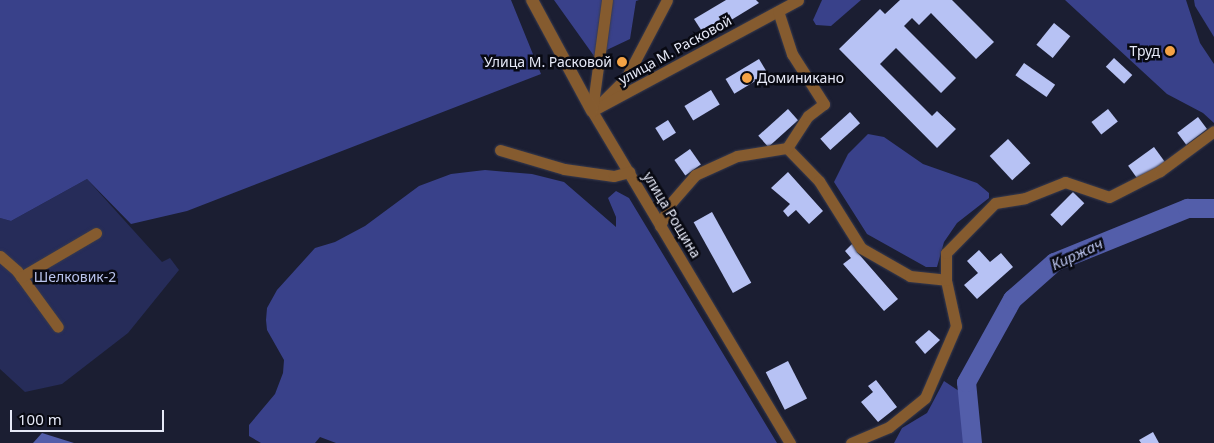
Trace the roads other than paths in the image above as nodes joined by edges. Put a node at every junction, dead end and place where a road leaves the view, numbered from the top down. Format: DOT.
graph roads {
  1 [pos="532,0"];
  2 [pos="607,0"];
  3 [pos="667,0"];
  4 [pos="798,0"];
  5 [pos="778,11"];
  6 [pos="626,78"];
  7 [pos="641,87"];
  8 [pos="592,111"];
  9 [pos="1214,130"];
  10 [pos="786,148"];
  11 [pos="500,150"];
  12 [pos="629,172"];
  13 [pos="660,226"];
  14 [pos="96,233"];
  15 [pos="0,256"];
  16 [pos="21,277"];
  17 [pos="946,280"];
  18 [pos="58,327"];
  19 [pos="790,443"];
  20 [pos="851,443"];
  1 -- 8 [label="street, улица Рощина"];
  2 -- 8 [label="street"];
  3 -- 6 [label="street"];
  4 -- 5 [label="street, улица М. Расковой"];
  5 -- 7 [label="street, улица М. Расковой"];
  5 -- 10 [label="street"];
  6 -- 7 [label="street"];
  6 -- 8 [label="street"];
  7 -- 8 [label="street, улица М. Расковой"];
  8 -- 12 [label="street, улица Рощина"];
  9 -- 17 [label="street"];
  10 -- 13 [label="street"];
  10 -- 17 [label="street"];
  11 -- 12 [label="street"];
  12 -- 13 [label="street, улица Рощина"];
  13 -- 19 [label="street, улица Рощина"];
  14 -- 16 [label="street"];
  15 -- 16 [label="street"];
  16 -- 18 [label="street"];
  17 -- 20 [label="street"];
}
